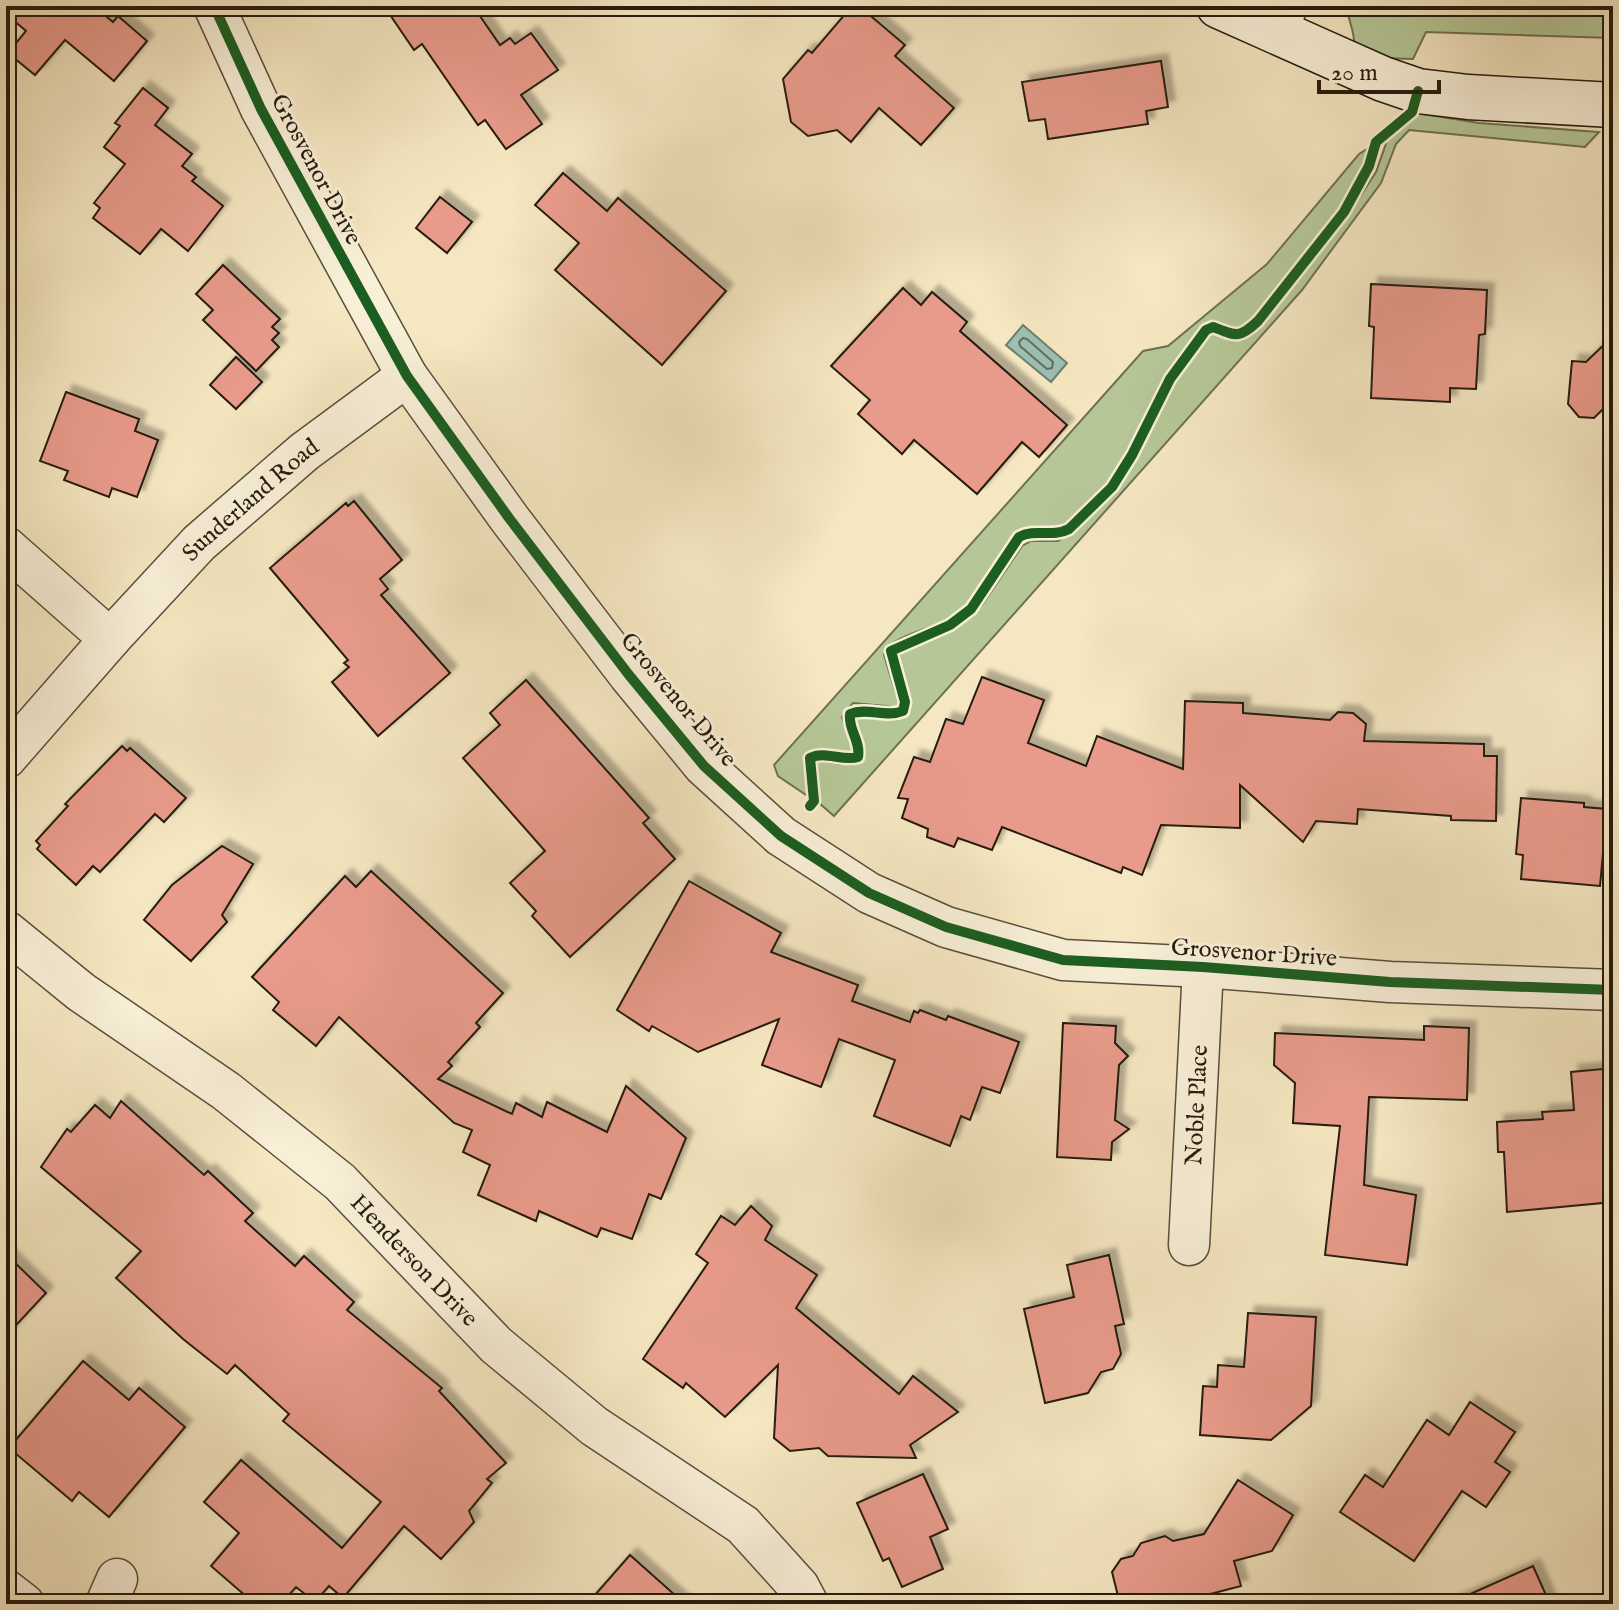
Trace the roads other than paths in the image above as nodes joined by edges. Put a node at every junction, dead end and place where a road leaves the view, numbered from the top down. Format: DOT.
graph roads {
  1 [pos="214,6"];
  2 [pos="1219,6"];
  3 [pos="1293,20"];
  4 [pos="1613,105"];
  5 [pos="407,376"];
  6 [pos="6,547"];
  7 [pos="110,639"];
  8 [pos="6,758"];
  9 [pos="6,931"];
  10 [pos="1203,967"];
  11 [pos="1613,990"];
  12 [pos="1189,1245"];
  13 [pos="6,1590"];
  14 [pos="24,1604"];
  15 [pos="808,1604"];
  1 -- 5 [label="street, Grosvenor Drive"];
  2 -- 3 [label="street"];
  3 -- 4 [label="street"];
  5 -- 7 [label="street, Sunderland Road"];
  5 -- 10 [label="street, Grosvenor Drive"];
  6 -- 7 [label="street"];
  7 -- 8 [label="street, Sunderland Road"];
  9 -- 15 [label="street, Henderson Drive"];
  10 -- 11 [label="street, Grosvenor Drive"];
  10 -- 12 [label="street, Noble Place"];
  13 -- 14 [label="street"];
}
